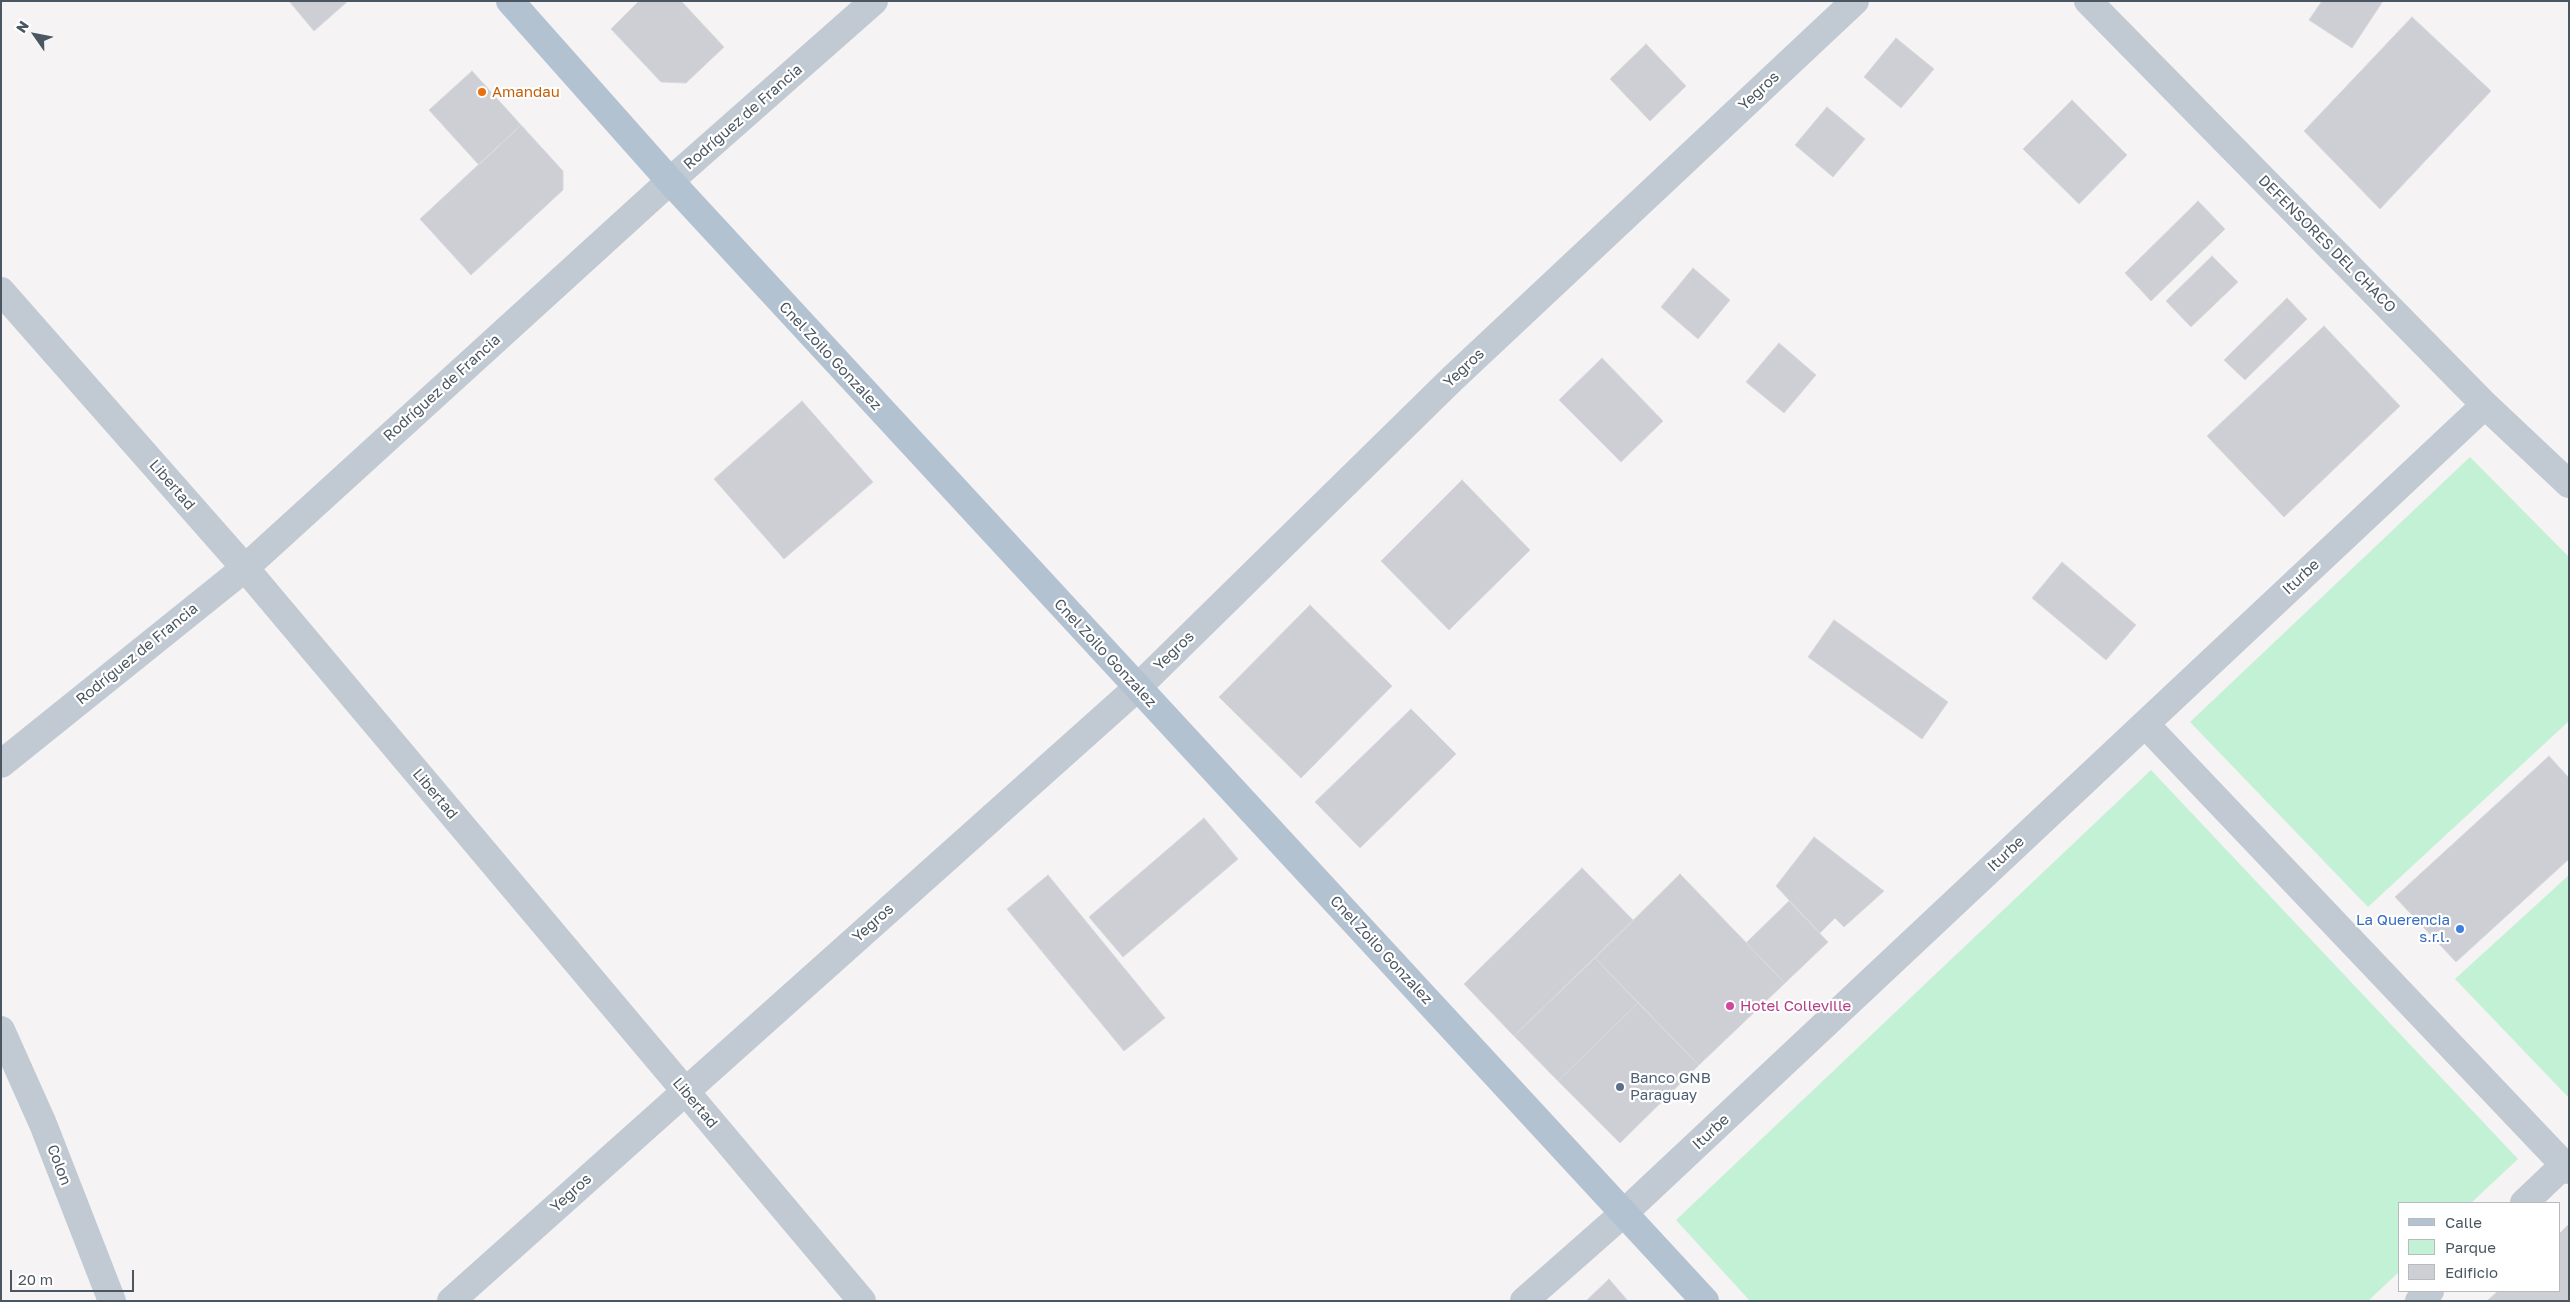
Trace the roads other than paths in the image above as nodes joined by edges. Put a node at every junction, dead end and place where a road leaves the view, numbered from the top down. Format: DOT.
graph roads {
  1 [pos="510,1"];
  2 [pos="874,1"];
  3 [pos="1855,1"];
  4 [pos="2088,1"];
  5 [pos="670,181"];
  6 [pos="1,292"];
  7 [pos="2485,405"];
  8 [pos="2565,473"];
  9 [pos="245,568"];
  10 [pos="1137,688"];
  11 [pos="2145,724"];
  12 [pos="1,764"];
  13 [pos="1,1030"];
  14 [pos="685,1091"];
  15 [pos="2567,1167"];
  16 [pos="2525,1202"];
  17 [pos="1625,1212"];
  18 [pos="2429,1292"];
  19 [pos="112,1301"];
  20 [pos="451,1301"];
  21 [pos="862,1301"];
  22 [pos="1524,1301"];
  23 [pos="1705,1301"];
  24 [pos="2419,1301"];
  1 -- 5 [label="main road, Cnel Zoilo Gonzalez"];
  2 -- 5 [label="street, Rodríguez de Francia"];
  3 -- 10 [label="street, Yegros"];
  4 -- 7 [label="street, DEFENSORES DEL CHACO"];
  5 -- 9 [label="street, Rodríguez de Francia"];
  5 -- 10 [label="main road, Cnel Zoilo Gonzalez"];
  6 -- 9 [label="street, Libertad"];
  7 -- 8 [label="street, DEFENSORES DEL CHACO"];
  7 -- 11 [label="street, Iturbe"];
  9 -- 12 [label="street, Rodríguez de Francia"];
  9 -- 14 [label="street, Libertad"];
  10 -- 14 [label="street, Yegros"];
  10 -- 17 [label="main road, Cnel Zoilo Gonzalez"];
  11 -- 15 [label="street"];
  11 -- 17 [label="street, Iturbe"];
  13 -- 19 [label="street, Colon"];
  14 -- 20 [label="street, Yegros"];
  14 -- 21 [label="street, Libertad"];
  15 -- 16 [label="street"];
  17 -- 22 [label="street, Iturbe"];
  17 -- 23 [label="main road, Cnel Zoilo Gonzalez"];
  18 -- 24 [label="street"];
}
